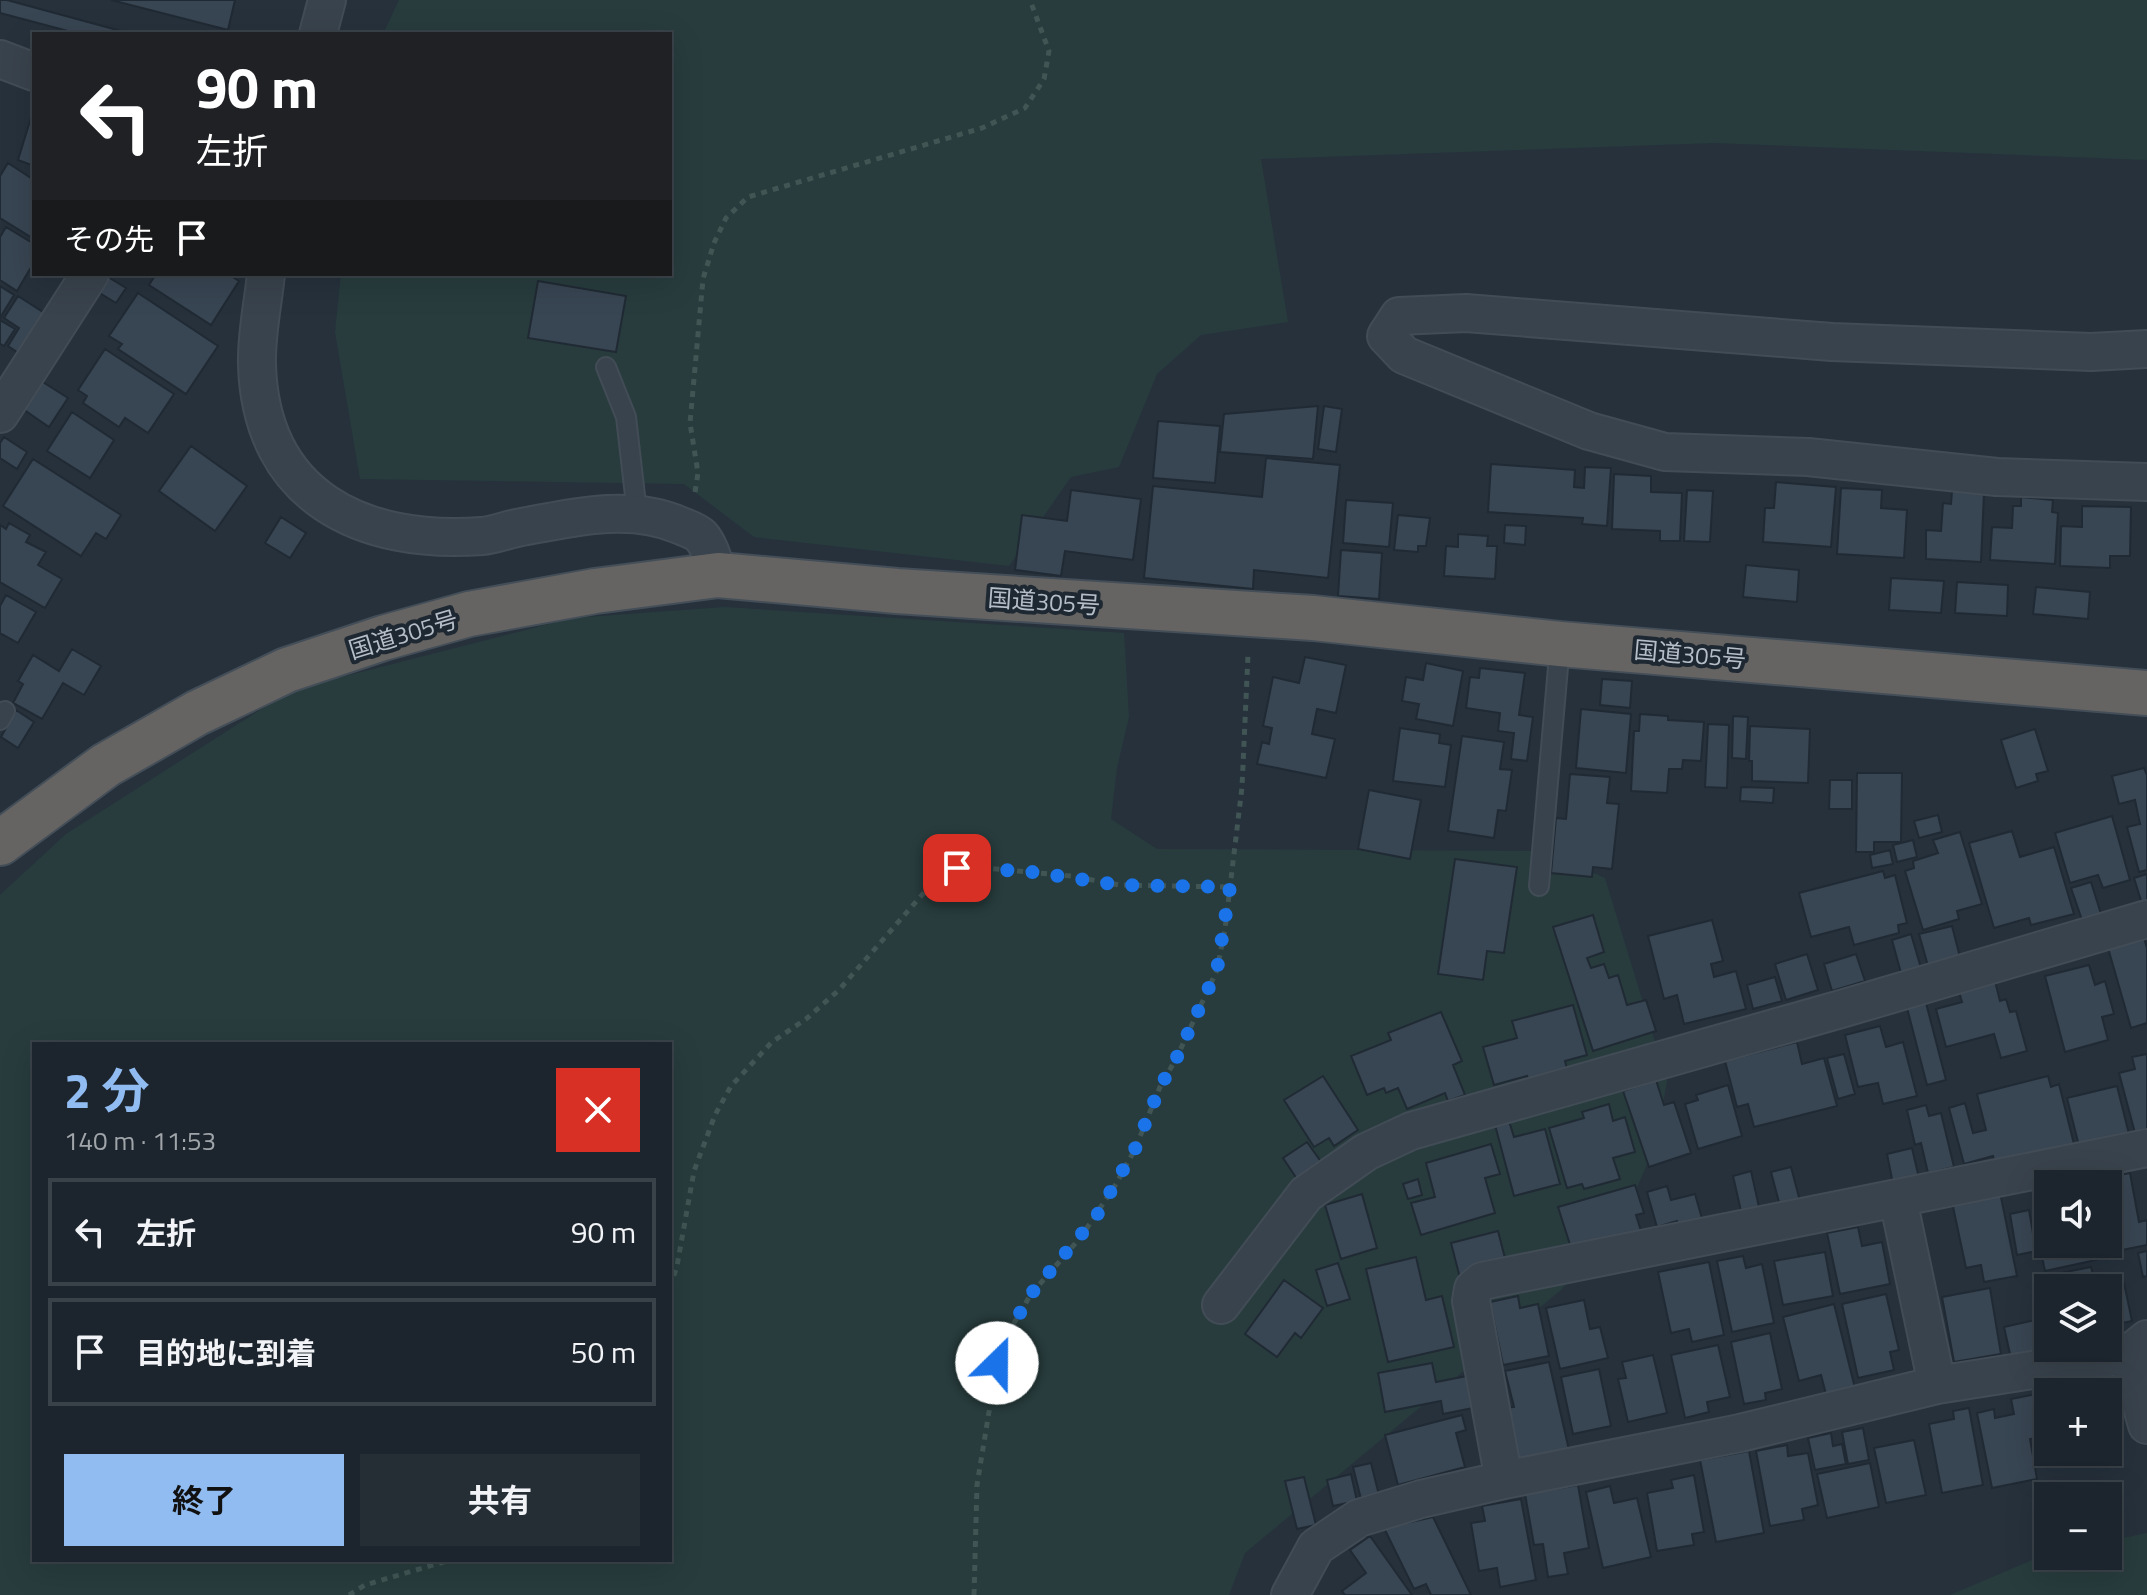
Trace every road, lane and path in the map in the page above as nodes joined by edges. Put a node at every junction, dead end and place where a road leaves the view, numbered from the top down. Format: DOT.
graph roads {
  1 [pos="327,0"];
  2 [pos="1030,0"];
  3 [pos="319,32"];
  4 [pos="0,59"];
  5 [pos="32,71"];
  6 [pos="89,276"];
  7 [pos="266,276"];
  8 [pos="2147,349"];
  9 [pos="606,367"];
  10 [pos="0,414"];
  11 [pos="2147,482"];
  12 [pos="637,513"];
  13 [pos="685,527"];
  14 [pos="718,575"];
  15 [pos="1249,614"];
  16 [pos="1560,644"];
  17 [pos="2147,693"];
  18 [pos="0,843"];
  19 [pos="1539,886"];
  20 [pos="1230,887"];
  21 [pos="2147,919"];
  22 [pos="2147,1148"];
  23 [pos="1898,1199"];
  24 [pos="672,1281"];
  25 [pos="1221,1305"];
  26 [pos="2137,1347"];
  27 [pos="1937,1385"];
  28 [pos="2147,1425"];
  29 [pos="1504,1480"];
  30 [pos="443,1562"];
  31 [pos="349,1595"];
  32 [pos="974,1595"];
  33 [pos="1290,1595"];
  1 -- 3 [label="street"];
  2 -- 13 [label="path"];
  4 -- 5 [label="street"];
  6 -- 10 [label="street"];
  7 -- 12 [label="street"];
  8 -- 11 [label="street"];
  9 -- 12 [label="lane"];
  12 -- 13 [label="street"];
  13 -- 14 [label="street"];
  14 -- 15 [label="highway, 国道305号"];
  14 -- 18 [label="highway, 国道305号"];
  15 -- 16 [label="highway, 国道305号"];
  15 -- 20 [label="path"];
  16 -- 17 [label="highway, 国道305号"];
  16 -- 19 [label="lane"];
  20 -- 24 [label="path"];
  20 -- 32 [label="path"];
  21 -- 25 [label="street"];
  22 -- 23 [label="street"];
  23 -- 27 [label="street"];
  23 -- 29 [label="street"];
  26 -- 27 [label="street"];
  26 -- 28 [label="street"];
  27 -- 29 [label="street"];
  29 -- 33 [label="street"];
  30 -- 31 [label="path"];
}
